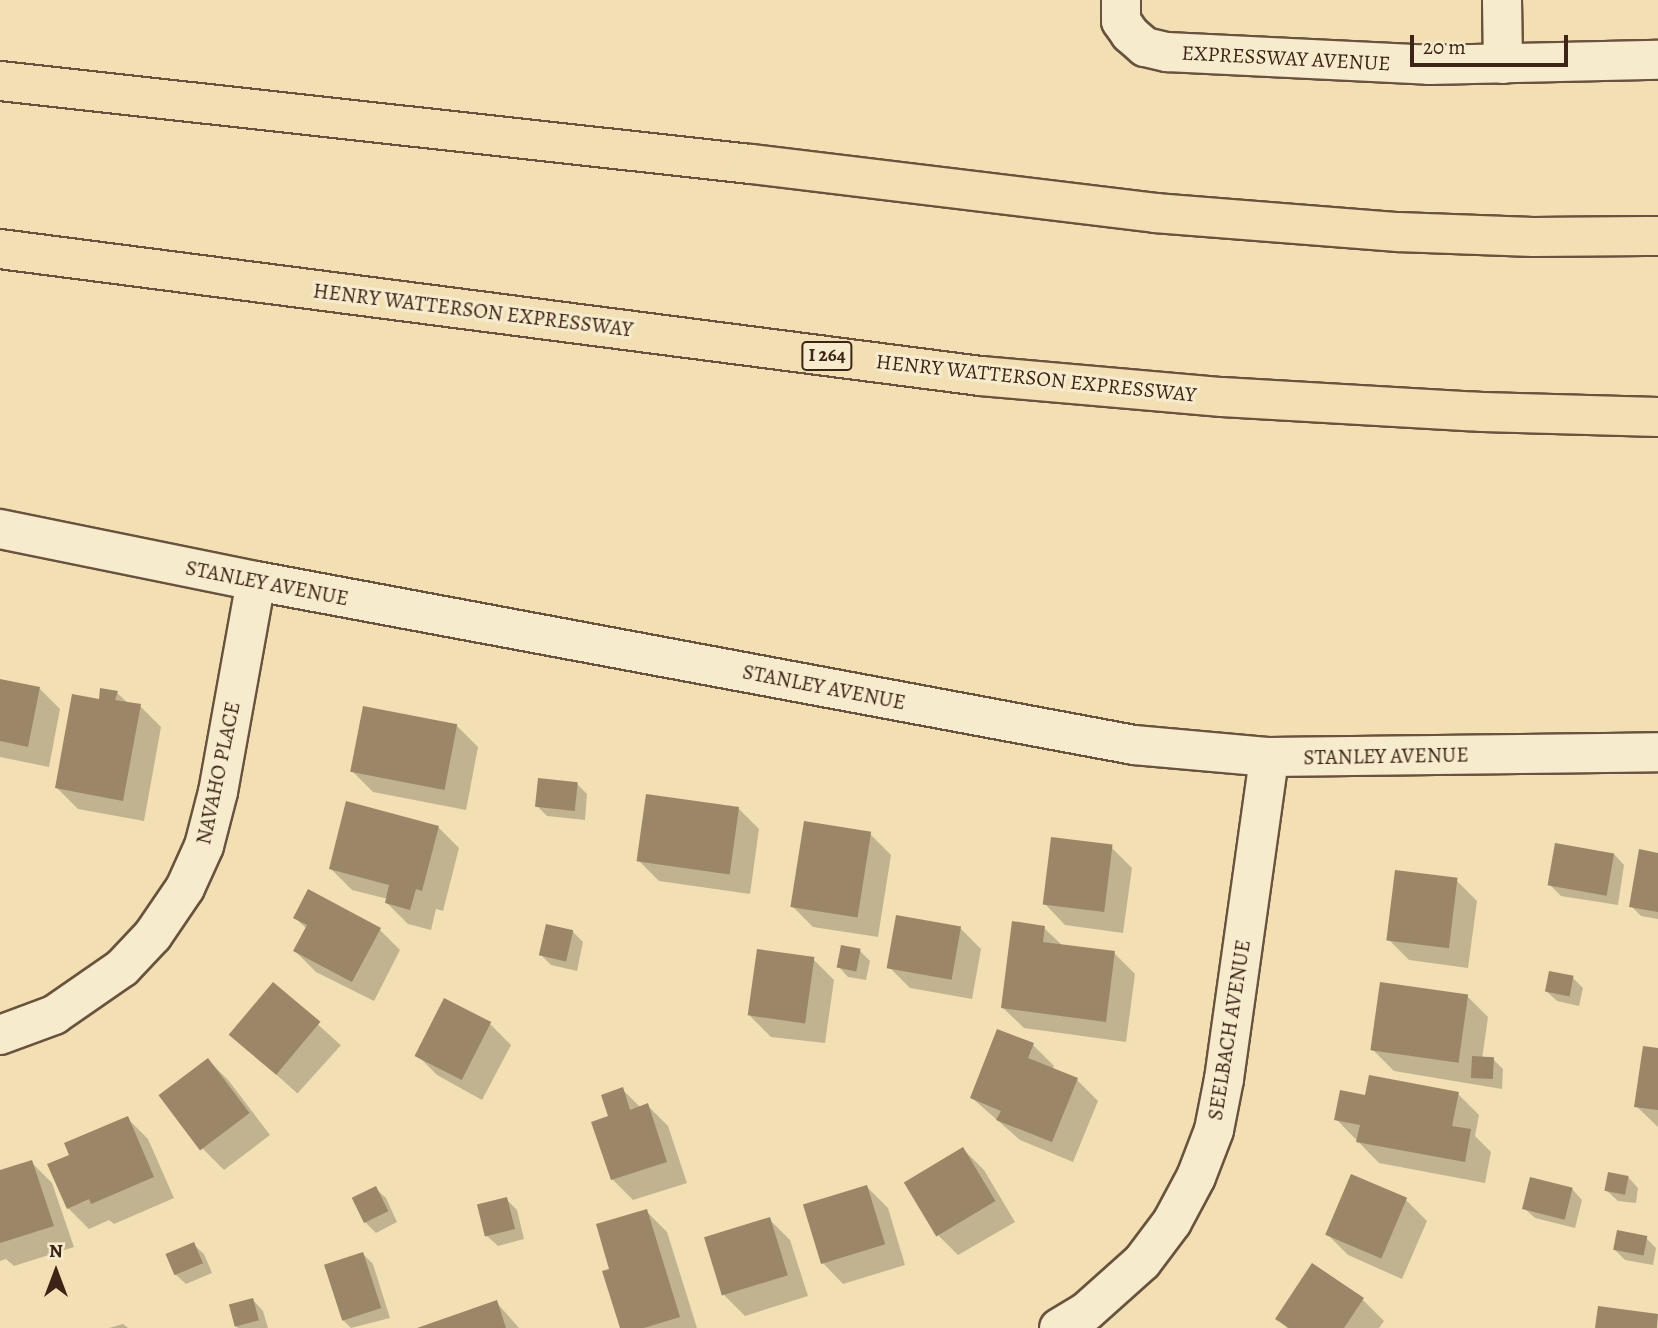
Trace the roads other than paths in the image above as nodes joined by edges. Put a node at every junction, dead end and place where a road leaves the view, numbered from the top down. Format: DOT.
graph roads {
  1 [pos="1502,0"];
  2 [pos="1125,17"];
  3 [pos="1658,60"];
  4 [pos="1503,65"];
  5 [pos="0,81"];
  6 [pos="1658,236"];
  7 [pos="0,249"];
  8 [pos="1658,417"];
  9 [pos="0,529"];
  10 [pos="256,581"];
  11 [pos="1658,752"];
  12 [pos="1269,757"];
  13 [pos="0,1035"];
  14 [pos="1059,1328"];
  1 -- 4 [label="street"];
  2 -- 4 [label="street, EXPRESSWAY AVENUE"];
  3 -- 4 [label="street, EXPRESSWAY AVENUE"];
  5 -- 6 [label="highway"];
  7 -- 8 [label="highway, HENRY WATTERSON EXPRESSWAY / I 264"];
  9 -- 10 [label="street, STANLEY AVENUE"];
  10 -- 12 [label="street, STANLEY AVENUE"];
  10 -- 13 [label="street, NAVAHO PLACE"];
  11 -- 12 [label="street, STANLEY AVENUE"];
  12 -- 14 [label="street, SEELBACH AVENUE"];
}
